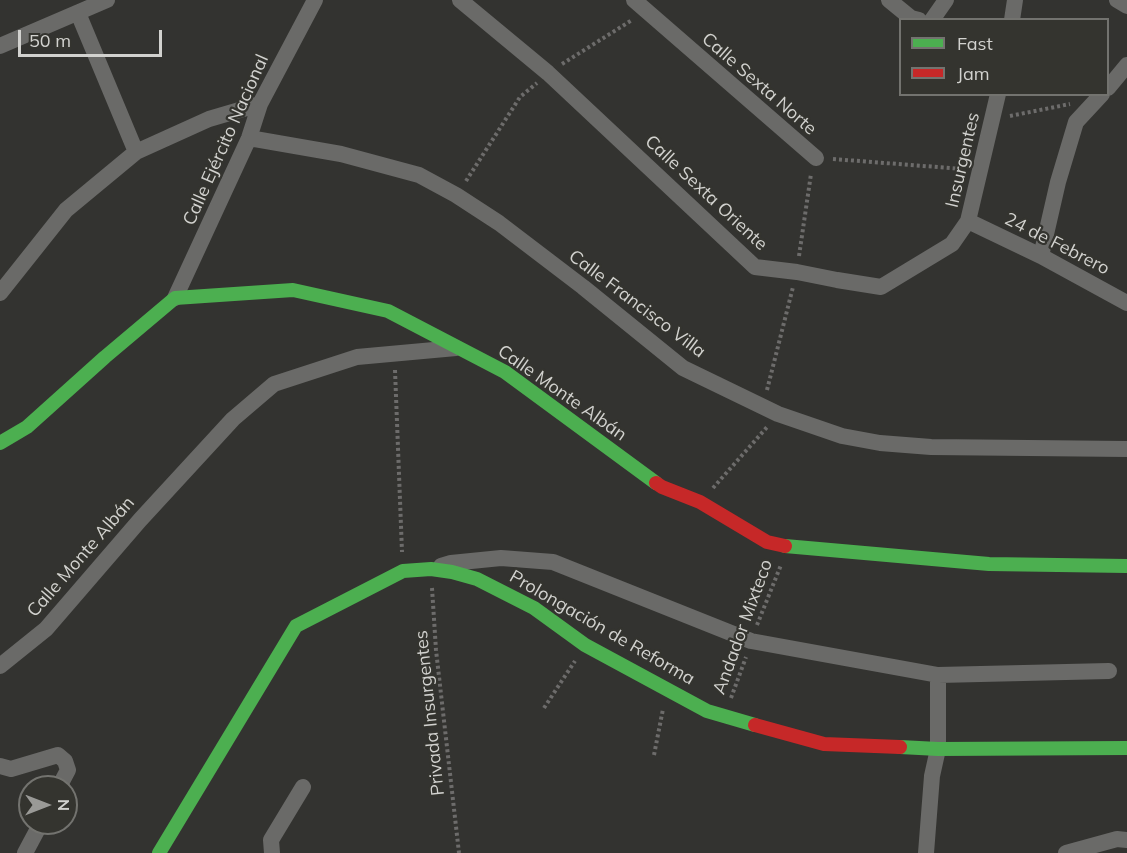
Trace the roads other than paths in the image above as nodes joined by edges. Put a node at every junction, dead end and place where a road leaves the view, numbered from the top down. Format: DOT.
graph roads {
  1 [pos="107,0"];
  2 [pos="315,0"];
  3 [pos="460,0"];
  4 [pos="889,0"];
  5 [pos="946,0"];
  6 [pos="1015,0"];
  7 [pos="1117,0"];
  8 [pos="639,6"];
  9 [pos="1127,6"];
  10 [pos="78,13"];
  11 [pos="911,18"];
  12 [pos="933,18"];
  13 [pos="1012,18"];
  14 [pos="0,46"];
  15 [pos="1127,65"];
  16 [pos="1109,86"];
  17 [pos="998,96"];
  18 [pos="1100,96"];
  19 [pos="260,104"];
  20 [pos="249,138"];
  21 [pos="136,152"];
  22 [pos="816,158"];
  23 [pos="965,226"];
  24 [pos="1041,256"];
  25 [pos="0,293"];
  26 [pos="175,298"];
  27 [pos="1127,303"];
  28 [pos="456,348"];
  29 [pos="0,443"];
  30 [pos="1127,449"];
  31 [pos="1127,566"];
  32 [pos="431,569"];
  33 [pos="0,666"];
  34 [pos="1109,671"];
  35 [pos="938,675"];
  36 [pos="1127,748"];
  37 [pos="938,749"];
  38 [pos="0,766"];
  39 [pos="65,775"];
  40 [pos="303,787"];
  41 [pos="34,835"];
  42 [pos="1127,840"];
  43 [pos="25,853"];
  44 [pos="159,853"];
  45 [pos="272,853"];
  46 [pos="926,853"];
  47 [pos="1066,853"];
  1 -- 10 [label="street"];
  2 -- 19 [label="street, Calle Ejército Nacional"];
  3 -- 23 [label="street, Calle Sexta Oriente"];
  4 -- 11 [label="street"];
  5 -- 12 [label="street"];
  6 -- 13 [label="street"];
  7 -- 9 [label="street"];
  8 -- 22 [label="street, Calle Sexta Norte"];
  10 -- 14 [label="street"];
  10 -- 21 [label="street"];
  15 -- 16 [label="street"];
  17 -- 23 [label="street, Insurgentes"];
  18 -- 24 [label="street"];
  19 -- 20 [label="street, Calle Ejército Nacional"];
  19 -- 21 [label="street"];
  20 -- 26 [label="street, Calle Ejército Nacional"];
  20 -- 30 [label="street, Calle Francisco Villa"];
  21 -- 25 [label="street"];
  23 -- 24 [label="street, 24 de Febrero"];
  24 -- 27 [label="street, 24 de Febrero"];
  26 -- 28 [label="street"];
  26 -- 29 [label="street"];
  28 -- 31 [label="street, Calle Monte Albán"];
  28 -- 33 [label="street, Calle Monte Albán"];
  32 -- 35 [label="street"];
  32 -- 37 [label="street, Prolongación de Reforma"];
  32 -- 44 [label="street, Prolongación de Reforma"];
  34 -- 35 [label="street"];
  35 -- 37 [label="street"];
  36 -- 37 [label="street, Prolongación de Reforma"];
  37 -- 46 [label="street"];
  38 -- 39 [label="street"];
  40 -- 45 [label="street"];
  41 -- 43 [label="street"];
  42 -- 47 [label="street"];
}
